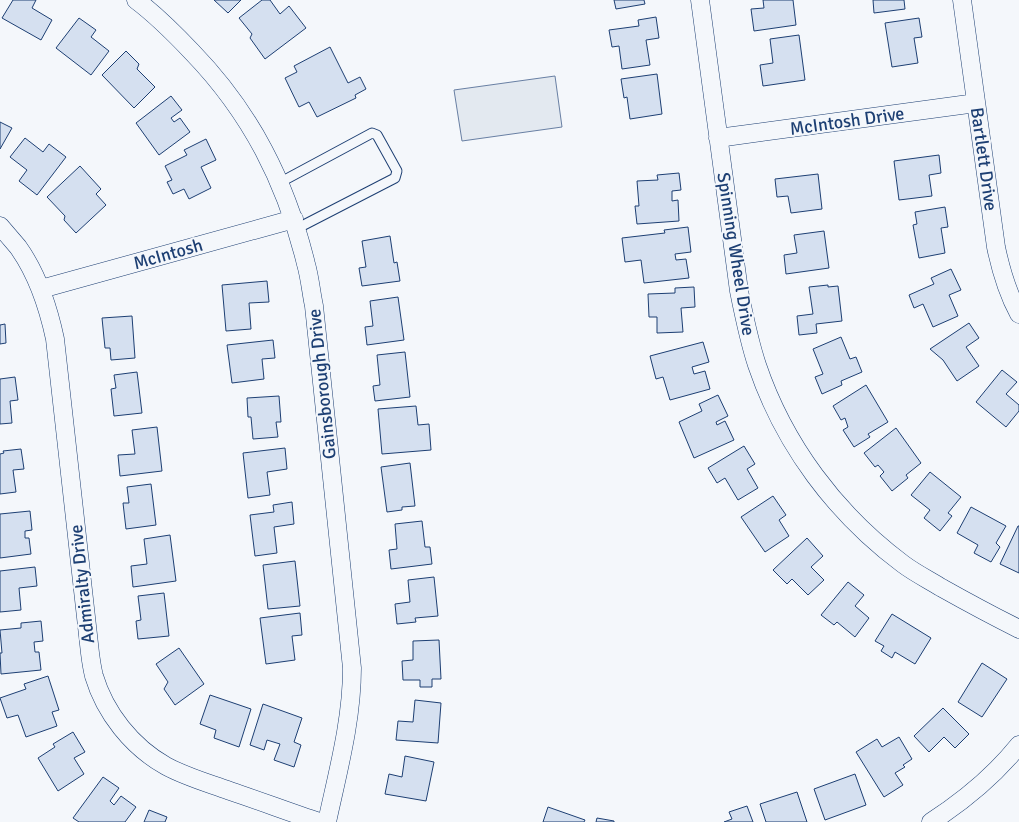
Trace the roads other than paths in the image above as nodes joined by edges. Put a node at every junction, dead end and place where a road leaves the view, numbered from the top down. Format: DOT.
graph roads {
  1 [pos="136,0"];
  2 [pos="700,0"];
  3 [pos="962,0"];
  4 [pos="976,103"];
  5 [pos="718,138"];
  6 [pos="279,183"];
  7 [pos="295,224"];
  8 [pos="0,226"];
  9 [pos="41,289"];
  10 [pos="1019,314"];
  11 [pos="1019,629"];
  12 [pos="1019,745"];
  13 [pos="319,822"];
  14 [pos="327,822"];
  15 [pos="931,822"];
  1 -- 6 [label="street, Gainsborough Drive"];
  2 -- 5 [label="street, Spinning Wheel Drive"];
  3 -- 4 [label="street, Bartlett Drive"];
  4 -- 5 [label="street, McIntosh Drive"];
  4 -- 10 [label="street, Bartlett Drive"];
  5 -- 11 [label="street, Spinning Wheel Drive"];
  6 -- 7 [label="street, Gainsborough Drive"];
  6 -- 7 [label="lane"];
  7 -- 9 [label="street, McIntosh"];
  7 -- 14 [label="street, Gainsborough Drive"];
  8 -- 9 [label="street, Admiralty Drive"];
  9 -- 13 [label="street, Admiralty Drive"];
  12 -- 15 [label="street"];
}
